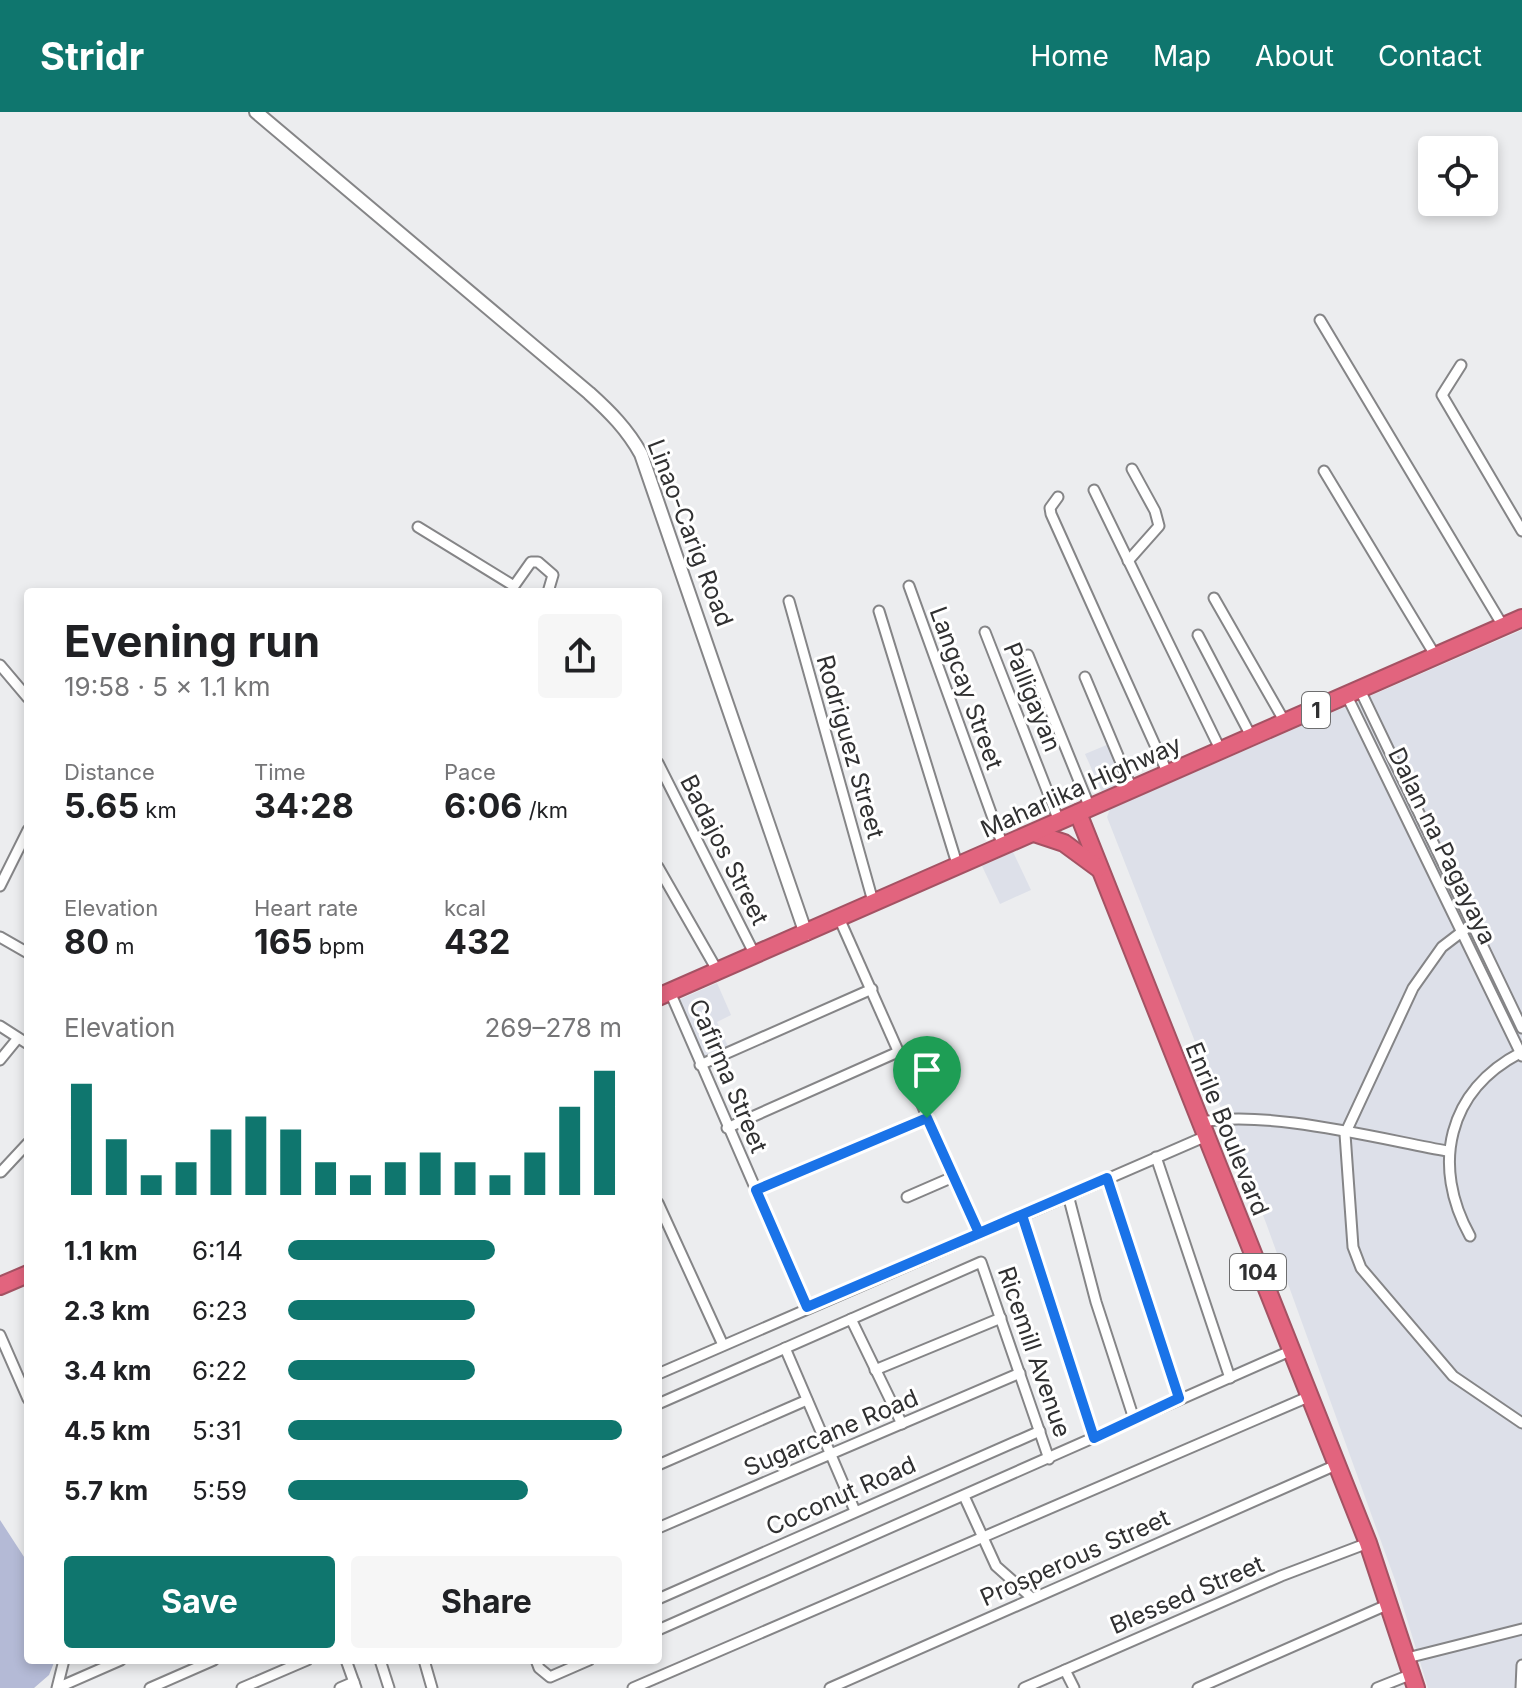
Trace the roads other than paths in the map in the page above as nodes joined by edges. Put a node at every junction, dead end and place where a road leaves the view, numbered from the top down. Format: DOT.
graph roads {
  1 [pos="256,112"];
  2 [pos="1320,320"];
  3 [pos="1461,365"];
  4 [pos="1132,469"];
  5 [pos="1324,471"];
  6 [pos="1094,490"];
  7 [pos="1058,497"];
  8 [pos="418,527"];
  9 [pos="1522,531"];
  10 [pos="1128,561"];
  11 [pos="909,586"];
  12 [pos="513,588"];
  13 [pos="516,588"];
  14 [pos="549,588"];
  15 [pos="1214,598"];
  16 [pos="789,601"];
  17 [pos="879,611"];
  18 [pos="1522,618"];
  19 [pos="1503,626"];
  20 [pos="985,632"];
  21 [pos="1198,635"];
  22 [pos="1028,655"];
  23 [pos="1435,655"];
  24 [pos="0,665"];
  25 [pos="1085,677"];
  26 [pos="24,693"];
  27 [pos="1354,693"];
  28 [pos="1286,724"];
  29 [pos="1252,738"];
  30 [pos="1221,751"];
  31 [pos="662,771"];
  32 [pos="1168,774"];
  33 [pos="1132,789"];
  34 [pos="1108,799"];
  35 [pos="1084,810"];
  36 [pos="1059,821"];
  37 [pos="1034,833"];
  38 [pos="24,838"];
  39 [pos="1003,848"];
  40 [pos="1098,864"];
  41 [pos="958,867"];
  42 [pos="662,874"];
  43 [pos="0,886"];
  44 [pos="874,905"];
  45 [pos="839,918"];
  46 [pos="1472,924"];
  47 [pos="1460,930"];
  48 [pos="806,934"];
  49 [pos="0,937"];
  50 [pos="24,951"];
  51 [pos="755,955"];
  52 [pos="717,970"];
  53 [pos="872,989"];
  54 [pos="664,994"];
  55 [pos="0,1026"];
  56 [pos="1522,1028"];
  57 [pos="18,1038"];
  58 [pos="24,1042"];
  59 [pos="898,1052"];
  60 [pos="1521,1054"];
  61 [pos="0,1060"];
  62 [pos="700,1065"];
  63 [pos="927,1118"];
  64 [pos="727,1128"];
  65 [pos="1201,1130"];
  66 [pos="1345,1134"];
  67 [pos="24,1147"];
  68 [pos="1447,1151"];
  69 [pos="1156,1157"];
  70 [pos="1,1172"];
  71 [pos="953,1177"];
  72 [pos="1107,1178"];
  73 [pos="756,1190"];
  74 [pos="1068,1195"];
  75 [pos="907,1197"];
  76 [pos="662,1212"];
  77 [pos="1022,1215"];
  78 [pos="979,1233"];
  79 [pos="1470,1236"];
  80 [pos="24,1276"];
  81 [pos="0,1286"];
  82 [pos="807,1307"];
  83 [pos="1001,1318"];
  84 [pos="851,1319"];
  85 [pos="0,1335"];
  86 [pos="723,1345"];
  87 [pos="785,1348"];
  88 [pos="1290,1351"];
  89 [pos="875,1370"];
  90 [pos="662,1372"];
  91 [pos="1020,1373"];
  92 [pos="23,1376"];
  93 [pos="1230,1378"];
  94 [pos="1308,1397"];
  95 [pos="1179,1398"];
  96 [pos="807,1400"];
  97 [pos="662,1402"];
  98 [pos="1134,1419"];
  99 [pos="1522,1423"];
  100 [pos="902,1424"];
  101 [pos="1040,1431"];
  102 [pos="1094,1438"];
  103 [pos="831,1456"];
  104 [pos="1049,1459"];
  105 [pos="662,1463"];
  106 [pos="1336,1465"];
  107 [pos="964,1496"];
  108 [pos="855,1511"];
  109 [pos="662,1526"];
  110 [pos="982,1538"];
  111 [pos="1368,1543"];
  112 [pos="662,1597"];
  113 [pos="1032,1598"];
  114 [pos="1390,1604"];
  115 [pos="662,1628"];
  116 [pos="1522,1629"];
  117 [pos="63,1664"];
  118 [pos="102,1664"];
  119 [pos="205,1664"];
  120 [pos="298,1664"];
  121 [pos="347,1664"];
  122 [pos="381,1664"];
  123 [pos="425,1664"];
  124 [pos="538,1664"];
  125 [pos="580,1664"];
  126 [pos="1522,1665"];
  127 [pos="1065,1670"];
  128 [pos="1411,1673"];
  129 [pos="550,1677"];
  130 [pos="355,1685"];
  131 [pos="57,1688"];
  132 [pos="150,1688"];
  133 [pos="242,1688"];
  134 [pos="340,1688"];
  135 [pos="389,1688"];
  136 [pos="432,1688"];
  137 [pos="551,1688"];
  138 [pos="633,1688"];
  139 [pos="830,1688"];
  140 [pos="1024,1688"];
  141 [pos="1074,1688"];
  142 [pos="1198,1688"];
  143 [pos="1377,1688"];
  144 [pos="1521,1688"];
  1 -- 48 [label="main road, Linao-Carig Road"];
  2 -- 19 [label="street"];
  3 -- 9 [label="street"];
  4 -- 10 [label="street"];
  5 -- 23 [label="street"];
  6 -- 10 [label="street"];
  7 -- 32 [label="street"];
  8 -- 12 [label="street"];
  10 -- 30 [label="street"];
  11 -- 39 [label="street, Langcay Street"];
  13 -- 14 [label="street"];
  15 -- 28 [label="street"];
  16 -- 44 [label="street, Rodriguez Street"];
  17 -- 41 [label="street"];
  18 -- 19 [label="highway, Maharlika Highway / 1"];
  19 -- 23 [label="highway, Maharlika Highway / 1"];
  20 -- 36 [label="street, Palligayan"];
  21 -- 29 [label="street"];
  22 -- 35 [label="street"];
  23 -- 27 [label="highway, Maharlika Highway / 1"];
  24 -- 26 [label="street"];
  25 -- 33 [label="street"];
  27 -- 28 [label="highway, Maharlika Highway / 1"];
  27 -- 46 [label="street, Dalan na Pagayaya"];
  27 -- 47 [label="street, Dalan na Pagayaya"];
  28 -- 29 [label="highway, Maharlika Highway / 1"];
  29 -- 30 [label="highway, Maharlika Highway / 1"];
  30 -- 32 [label="highway, Maharlika Highway / 1"];
  31 -- 51 [label="street, Badajos Street"];
  32 -- 33 [label="highway, Maharlika Highway / 1"];
  33 -- 34 [label="highway, Maharlika Highway / 1"];
  34 -- 35 [label="highway, Maharlika Highway / 1"];
  34 -- 40 [label="highway"];
  35 -- 36 [label="highway, Maharlika Highway / 1"];
  35 -- 40 [label="highway, Enrile Boulevard / 104"];
  36 -- 37 [label="highway, Maharlika Highway / 1"];
  37 -- 39 [label="highway, Maharlika Highway / 1"];
  37 -- 40 [label="highway"];
  38 -- 43 [label="street"];
  39 -- 41 [label="highway, Maharlika Highway / 1"];
  40 -- 65 [label="highway, Enrile Boulevard / 104"];
  41 -- 44 [label="highway, Maharlika Highway / 1"];
  42 -- 52 [label="street"];
  44 -- 45 [label="highway, Maharlika Highway / 1"];
  45 -- 48 [label="highway, Maharlika Highway / 1"];
  45 -- 53 [label="street"];
  46 -- 47 [label="street"];
  46 -- 56 [label="street, Dalan na Pagayaya"];
  47 -- 60 [label="street, Dalan na Pagayaya"];
  47 -- 66 [label="street"];
  48 -- 51 [label="highway, Maharlika Highway / 1"];
  49 -- 50 [label="street"];
  51 -- 52 [label="highway, Maharlika Highway / 1"];
  52 -- 54 [label="highway, Maharlika Highway / 1"];
  53 -- 59 [label="street"];
  53 -- 62 [label="street"];
  54 -- 62 [label="street, Cafirma Street"];
  55 -- 57 [label="street"];
  57 -- 58 [label="street"];
  57 -- 61 [label="street"];
  59 -- 63 [label="street"];
  59 -- 64 [label="street"];
  60 -- 68 [label="street"];
  62 -- 64 [label="street, Cafirma Street"];
  63 -- 71 [label="street"];
  63 -- 73 [label="street"];
  64 -- 73 [label="street, Cafirma Street"];
  65 -- 66 [label="street"];
  65 -- 69 [label="street"];
  65 -- 88 [label="highway, Enrile Boulevard / 104"];
  66 -- 68 [label="street"];
  66 -- 99 [label="street"];
  67 -- 70 [label="street"];
  68 -- 79 [label="street"];
  69 -- 72 [label="street"];
  69 -- 93 [label="street"];
  71 -- 75 [label="street"];
  71 -- 78 [label="street"];
  72 -- 74 [label="street"];
  72 -- 95 [label="street"];
  73 -- 82 [label="street, Cafirma Street"];
  74 -- 77 [label="street"];
  74 -- 98 [label="street"];
  76 -- 86 [label="street"];
  77 -- 78 [label="street"];
  77 -- 102 [label="street"];
  78 -- 82 [label="street"];
  80 -- 81 [label="highway"];
  82 -- 86 [label="street"];
  83 -- 84 [label="street, Ricemill Avenue"];
  83 -- 89 [label="street"];
  83 -- 91 [label="street, Ricemill Avenue"];
  84 -- 87 [label="street"];
  84 -- 89 [label="street"];
  85 -- 92 [label="street"];
  86 -- 90 [label="street"];
  87 -- 96 [label="street"];
  87 -- 97 [label="street"];
  88 -- 93 [label="street"];
  88 -- 94 [label="highway, Enrile Boulevard / 104"];
  89 -- 100 [label="street"];
  91 -- 100 [label="street, Sugarcane Road"];
  91 -- 101 [label="street, Ricemill Avenue"];
  93 -- 95 [label="street"];
  94 -- 106 [label="highway, Enrile Boulevard / 104"];
  94 -- 110 [label="street"];
  95 -- 98 [label="street"];
  96 -- 103 [label="street"];
  96 -- 105 [label="street"];
  98 -- 102 [label="street"];
  100 -- 103 [label="street, Sugarcane Road"];
  101 -- 104 [label="street, Ricemill Avenue"];
  101 -- 108 [label="street, Coconut Road"];
  102 -- 104 [label="street"];
  103 -- 108 [label="street"];
  103 -- 109 [label="street, Sugarcane Road"];
  104 -- 107 [label="street"];
  106 -- 111 [label="highway, Enrile Boulevard / 104"];
  106 -- 113 [label="street, Prosperous Street"];
  107 -- 110 [label="street"];
  107 -- 115 [label="street"];
  108 -- 112 [label="street, Coconut Road"];
  110 -- 113 [label="street"];
  110 -- 138 [label="street"];
  111 -- 114 [label="highway, Enrile Boulevard / 104"];
  111 -- 127 [label="street, Blessed Street"];
  113 -- 139 [label="street, Prosperous Street"];
  114 -- 128 [label="highway, Enrile Boulevard / 104"];
  114 -- 142 [label="street"];
  116 -- 128 [label="street"];
  117 -- 131 [label="street"];
  118 -- 131 [label="street"];
  119 -- 132 [label="street"];
  120 -- 133 [label="street"];
  121 -- 130 [label="street"];
  122 -- 135 [label="street"];
  123 -- 136 [label="street"];
  124 -- 129 [label="street"];
  125 -- 129 [label="street"];
  126 -- 144 [label="street"];
  127 -- 140 [label="street, Blessed Street"];
  127 -- 141 [label="street"];
  128 -- 143 [label="street"];
  129 -- 137 [label="street"];
  130 -- 134 [label="street"];
}
